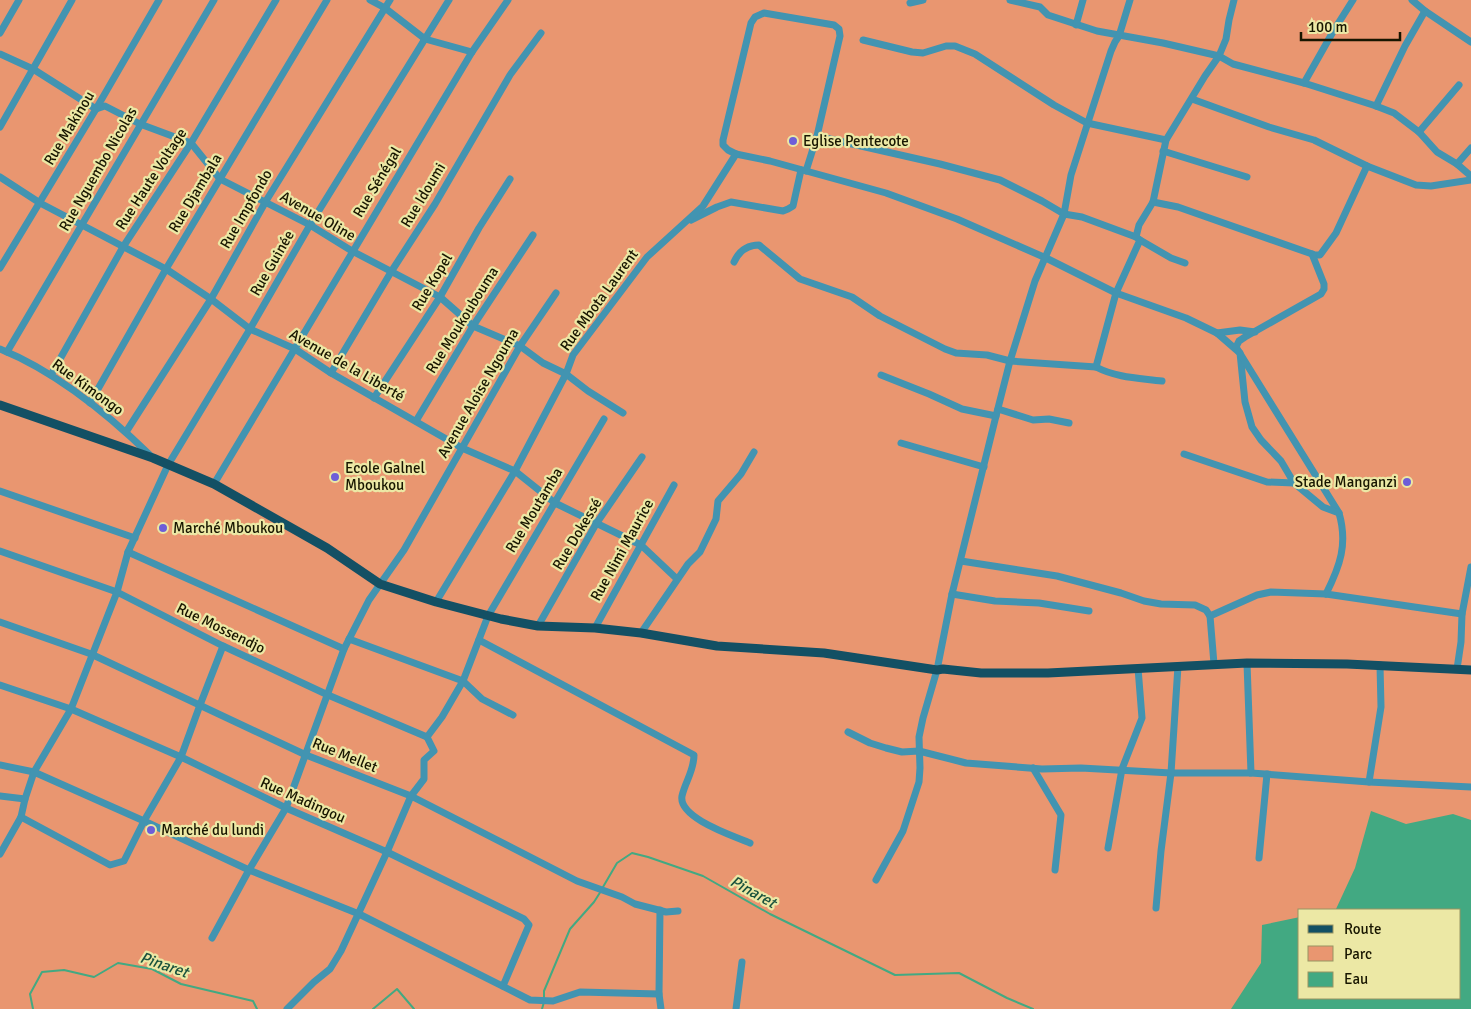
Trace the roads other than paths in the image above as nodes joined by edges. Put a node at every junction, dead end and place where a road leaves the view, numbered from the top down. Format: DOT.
graph roads {
  1 [pos="19,0"];
  2 [pos="72,0"];
  3 [pos="159,0"];
  4 [pos="214,0"];
  5 [pos="276,0"];
  6 [pos="326,0"];
  7 [pos="370,0"];
  8 [pos="390,0"];
  9 [pos="449,0"];
  10 [pos="508,0"];
  11 [pos="923,0"];
  12 [pos="1010,0"];
  13 [pos="1083,0"];
  14 [pos="1130,0"];
  15 [pos="1234,0"];
  16 [pos="1353,0"];
  17 [pos="1412,0"];
  18 [pos="910,3"];
  19 [pos="1039,4"];
  20 [pos="385,8"];
  21 [pos="1425,11"];
  22 [pos="1076,25"];
  23 [pos="0,33"];
  24 [pos="541,33"];
  25 [pos="1119,36"];
  26 [pos="425,39"];
  27 [pos="1470,39"];
  28 [pos="863,40"];
  29 [pos="472,52"];
  30 [pos="0,54"];
  31 [pos="1219,56"];
  32 [pos="33,70"];
  33 [pos="1304,83"];
  34 [pos="1459,84"];
  35 [pos="1192,99"];
  36 [pos="1376,106"];
  37 [pos="96,109"];
  38 [pos="1088,123"];
  39 [pos="140,124"];
  40 [pos="0,127"];
  41 [pos="1419,132"];
  42 [pos="817,136"];
  43 [pos="1166,140"];
  44 [pos="191,143"];
  45 [pos="1471,148"];
  46 [pos="1163,151"];
  47 [pos="736,154"];
  48 [pos="1457,164"];
  49 [pos="1367,166"];
  50 [pos="804,170"];
  51 [pos="0,177"];
  52 [pos="1246,177"];
  53 [pos="1471,178"];
  54 [pos="220,179"];
  55 [pos="510,180"];
  56 [pos="266,202"];
  57 [pos="1153,202"];
  58 [pos="40,203"];
  59 [pos="1064,214"];
  60 [pos="81,224"];
  61 [pos="310,224"];
  62 [pos="685,224"];
  63 [pos="533,235"];
  64 [pos="1138,239"];
  65 [pos="124,247"];
  66 [pos="352,251"];
  67 [pos="1312,254"];
  68 [pos="1046,258"];
  69 [pos="734,262"];
  70 [pos="1185,263"];
  71 [pos="0,268"];
  72 [pos="166,269"];
  73 [pos="392,272"];
  74 [pos="1116,293"];
  75 [pos="556,294"];
  76 [pos="440,297"];
  77 [pos="211,299"];
  78 [pos="473,326"];
  79 [pos="250,329"];
  80 [pos="1255,332"];
  81 [pos="1217,333"];
  82 [pos="520,346"];
  83 [pos="295,349"];
  84 [pos="4,350"];
  85 [pos="1240,353"];
  86 [pos="1010,361"];
  87 [pos="1096,367"];
  88 [pos="331,373"];
  89 [pos="566,374"];
  90 [pos="881,375"];
  91 [pos="51,376"];
  92 [pos="1162,381"];
  93 [pos="374,398"];
  94 [pos="90,403"];
  95 [pos="0,404"];
  96 [pos="623,413"];
  97 [pos="997,413"];
  98 [pos="604,419"];
  99 [pos="416,421"];
  100 [pos="1069,423"];
  101 [pos="126,432"];
  102 [pos="901,443"];
  103 [pos="462,448"];
  104 [pos="754,452"];
  105 [pos="1184,454"];
  106 [pos="153,458"];
  107 [pos="642,458"];
  108 [pos="168,465"];
  109 [pos="984,467"];
  110 [pos="515,471"];
  111 [pos="214,484"];
  112 [pos="1294,484"];
  113 [pos="674,485"];
  114 [pos="0,491"];
  115 [pos="555,503"];
  116 [pos="1339,513"];
  117 [pos="596,524"];
  118 [pos="135,538"];
  119 [pos="641,545"];
  120 [pos="0,551"];
  121 [pos="128,552"];
  122 [pos="961,561"];
  123 [pos="1471,567"];
  124 [pos="677,579"];
  125 [pos="380,584"];
  126 [pos="117,592"];
  127 [pos="952,594"];
  128 [pos="1326,594"];
  129 [pos="436,602"];
  130 [pos="1089,611"];
  131 [pos="1462,614"];
  132 [pos="488,616"];
  133 [pos="1210,616"];
  134 [pos="0,622"];
  135 [pos="538,626"];
  136 [pos="595,628"];
  137 [pos="641,633"];
  138 [pos="349,639"];
  139 [pos="479,640"];
  140 [pos="223,646"];
  141 [pos="344,649"];
  142 [pos="91,654"];
  143 [pos="1247,663"];
  144 [pos="1214,664"];
  145 [pos="1380,665"];
  146 [pos="1178,666"];
  147 [pos="1138,668"];
  148 [pos="1457,669"];
  149 [pos="938,670"];
  150 [pos="1471,670"];
  151 [pos="463,681"];
  152 [pos="0,685"];
  153 [pos="328,695"];
  154 [pos="200,705"];
  155 [pos="71,709"];
  156 [pos="513,715"];
  157 [pos="848,732"];
  158 [pos="427,737"];
  159 [pos="919,751"];
  160 [pos="306,755"];
  161 [pos="182,758"];
  162 [pos="0,765"];
  163 [pos="1033,768"];
  164 [pos="1122,769"];
  165 [pos="34,772"];
  166 [pos="1171,773"];
  167 [pos="1251,773"];
  168 [pos="1267,774"];
  169 [pos="1369,782"];
  170 [pos="1471,787"];
  171 [pos="0,796"];
  172 [pos="411,796"];
  173 [pos="25,799"];
  174 [pos="286,808"];
  175 [pos="20,817"];
  176 [pos="144,821"];
  177 [pos="750,843"];
  178 [pos="1108,848"];
  179 [pos="387,852"];
  180 [pos="0,854"];
  181 [pos="1259,858"];
  182 [pos="249,870"];
  183 [pos="1055,870"];
  184 [pos="876,880"];
  185 [pos="1156,908"];
  186 [pos="660,910"];
  187 [pos="678,911"];
  188 [pos="359,914"];
  189 [pos="212,938"];
  190 [pos="742,962"];
  191 [pos="503,986"];
  192 [pos="659,994"];
  193 [pos="287,1009"];
  194 [pos="661,1009"];
  195 [pos="736,1009"];
  1 -- 23 [label="street"];
  2 -- 32 [label="street"];
  3 -- 37 [label="street, Rue Makinou"];
  4 -- 39 [label="street, Rue Nguembo Nicolas"];
  5 -- 44 [label="street, Rue Haute Voltage"];
  6 -- 54 [label="street, Rue Djambala"];
  7 -- 20 [label="street"];
  8 -- 20 [label="street, Rue Impfondo"];
  9 -- 26 [label="street, Rue Guinée"];
  10 -- 29 [label="street, Rue Sénégal"];
  11 -- 18 [label="street"];
  12 -- 19 [label="street"];
  13 -- 22 [label="street"];
  14 -- 25 [label="street"];
  15 -- 31 [label="street"];
  16 -- 33 [label="street"];
  17 -- 21 [label="street"];
  19 -- 22 [label="street"];
  20 -- 26 [label="street"];
  20 -- 56 [label="street, Rue Impfondo"];
  21 -- 27 [label="street"];
  21 -- 36 [label="street"];
  22 -- 25 [label="street"];
  24 -- 73 [label="street, Rue Idoumi"];
  25 -- 31 [label="street"];
  25 -- 38 [label="street"];
  26 -- 29 [label="street"];
  26 -- 61 [label="street, Rue Guinée"];
  28 -- 38 [label="street"];
  29 -- 66 [label="street, Rue Sénégal"];
  30 -- 32 [label="street"];
  31 -- 33 [label="street"];
  31 -- 35 [label="street"];
  32 -- 37 [label="street"];
  32 -- 40 [label="street"];
  33 -- 36 [label="street"];
  34 -- 41 [label="street"];
  35 -- 43 [label="street"];
  35 -- 49 [label="street"];
  36 -- 41 [label="street"];
  37 -- 39 [label="street"];
  37 -- 58 [label="street, Rue Makinou"];
  38 -- 43 [label="street"];
  38 -- 59 [label="street"];
  39 -- 44 [label="street"];
  39 -- 60 [label="street, Rue Nguembo Nicolas"];
  41 -- 48 [label="street"];
  42 -- 47 [label="street"];
  42 -- 50 [label="street"];
  42 -- 59 [label="street"];
  43 -- 46 [label="street"];
  44 -- 54 [label="street, Avenue Oline"];
  44 -- 65 [label="street, Rue Haute Voltage"];
  45 -- 48 [label="street"];
  46 -- 52 [label="street"];
  46 -- 57 [label="street"];
  47 -- 50 [label="street"];
  47 -- 62 [label="street, Rue Mbota Laurent"];
  48 -- 53 [label="street"];
  49 -- 53 [label="street"];
  49 -- 67 [label="street"];
  50 -- 62 [label="street"];
  50 -- 68 [label="street"];
  51 -- 58 [label="street, Avenue de la Liberté"];
  54 -- 56 [label="street, Avenue Oline"];
  54 -- 72 [label="street, Rue Djambala"];
  55 -- 76 [label="street, Rue Kopel"];
  56 -- 61 [label="street, Avenue Oline"];
  56 -- 77 [label="street, Rue Impfondo"];
  57 -- 64 [label="street"];
  57 -- 67 [label="street"];
  58 -- 60 [label="street, Avenue de la Liberté"];
  58 -- 71 [label="street, Rue Makinou"];
  59 -- 64 [label="street"];
  59 -- 68 [label="street"];
  60 -- 65 [label="street, Avenue de la Liberté"];
  60 -- 84 [label="street, Rue Nguembo Nicolas"];
  61 -- 66 [label="street, Avenue Oline"];
  61 -- 79 [label="street, Rue Guinée"];
  62 -- 89 [label="street, Rue Mbota Laurent"];
  63 -- 78 [label="street, Rue Moukoubouma"];
  64 -- 70 [label="street"];
  64 -- 74 [label="street"];
  65 -- 72 [label="street, Avenue de la Liberté"];
  65 -- 91 [label="street, Rue Haute Voltage"];
  66 -- 73 [label="street, Avenue Oline"];
  66 -- 83 [label="street, Rue Sénégal"];
  67 -- 80 [label="street"];
  68 -- 74 [label="street"];
  68 -- 86 [label="street"];
  69 -- 86 [label="street"];
  72 -- 77 [label="street, Avenue de la Liberté"];
  72 -- 94 [label="street, Rue Djambala"];
  73 -- 76 [label="street, Avenue Oline"];
  73 -- 88 [label="street, Rue Idoumi"];
  74 -- 81 [label="street"];
  74 -- 87 [label="street"];
  75 -- 82 [label="street, Avenue Aloise Ngouma"];
  76 -- 78 [label="street, Avenue Oline"];
  76 -- 93 [label="street, Rue Kopel"];
  77 -- 79 [label="street, Avenue de la Liberté"];
  77 -- 101 [label="street, Rue Impfondo"];
  78 -- 82 [label="street, Avenue Oline"];
  78 -- 99 [label="street, Rue Moukoubouma"];
  79 -- 83 [label="street, Avenue de la Liberté"];
  79 -- 108 [label="street, Rue Guinée"];
  80 -- 81 [label="street"];
  80 -- 85 [label="street"];
  81 -- 85 [label="street"];
  82 -- 89 [label="street, Avenue Oline"];
  82 -- 103 [label="street, Avenue Aloise Ngouma"];
  83 -- 88 [label="street, Avenue de la Liberté"];
  83 -- 111 [label="street, Rue Sénégal"];
  84 -- 91 [label="street, Rue Kimongo"];
  85 -- 112 [label="street"];
  85 -- 116 [label="street"];
  86 -- 87 [label="street"];
  86 -- 97 [label="street"];
  87 -- 92 [label="street"];
  88 -- 93 [label="street, Avenue de la Liberté"];
  89 -- 96 [label="street, Avenue Oline"];
  89 -- 110 [label="street, Rue Mbota Laurent"];
  90 -- 97 [label="street"];
  91 -- 94 [label="street, Rue Kimongo"];
  93 -- 99 [label="street, Avenue de la Liberté"];
  94 -- 101 [label="street, Rue Kimongo"];
  95 -- 106 [label="main road"];
  97 -- 100 [label="street"];
  97 -- 109 [label="street"];
  98 -- 115 [label="street, Rue Moutamba"];
  99 -- 103 [label="street, Avenue de la Liberté"];
  101 -- 106 [label="street, Rue Kimongo"];
  102 -- 109 [label="street"];
  103 -- 110 [label="street, Avenue de la Liberté"];
  103 -- 125 [label="street, Avenue Aloise Ngouma"];
  104 -- 124 [label="street"];
  105 -- 112 [label="street"];
  106 -- 108 [label="main road"];
  107 -- 117 [label="street, Rue Dokessé"];
  108 -- 111 [label="main road"];
  108 -- 118 [label="street, Rue Guinée"];
  109 -- 122 [label="street"];
  110 -- 115 [label="street, Avenue de la Liberté"];
  110 -- 129 [label="street, Rue Mbota Laurent"];
  111 -- 125 [label="main road"];
  112 -- 116 [label="street"];
  113 -- 119 [label="street, Rue Nimi Maurice"];
  114 -- 118 [label="street"];
  115 -- 117 [label="street, Avenue de la Liberté"];
  115 -- 132 [label="street, Rue Moutamba"];
  116 -- 128 [label="street"];
  117 -- 119 [label="street, Avenue de la Liberté"];
  117 -- 135 [label="street, Rue Dokessé"];
  118 -- 121 [label="street, Rue Guinée"];
  119 -- 124 [label="street, Avenue de la Liberté"];
  119 -- 136 [label="street, Rue Nimi Maurice"];
  120 -- 126 [label="street, Rue Mossendjo"];
  121 -- 126 [label="street, Rue Guinée"];
  121 -- 141 [label="street"];
  122 -- 127 [label="street"];
  122 -- 133 [label="street"];
  123 -- 131 [label="street"];
  124 -- 137 [label="street"];
  125 -- 129 [label="main road"];
  125 -- 138 [label="street, Avenue Aloise Ngouma"];
  126 -- 140 [label="street, Rue Mossendjo"];
  126 -- 142 [label="street, Rue Guinée"];
  127 -- 130 [label="street"];
  127 -- 149 [label="street"];
  128 -- 131 [label="street"];
  128 -- 133 [label="street"];
  129 -- 132 [label="main road"];
  131 -- 148 [label="street"];
  132 -- 135 [label="main road"];
  132 -- 139 [label="street, Rue Moutamba"];
  133 -- 144 [label="street"];
  134 -- 142 [label="street, Rue Mellet"];
  135 -- 136 [label="main road"];
  136 -- 137 [label="main road"];
  137 -- 149 [label="main road"];
  138 -- 141 [label="street, Avenue Aloise Ngouma"];
  138 -- 151 [label="street"];
  139 -- 151 [label="street, Rue Moutamba"];
  139 -- 177 [label="street"];
  140 -- 153 [label="street, Rue Mossendjo"];
  140 -- 154 [label="street"];
  141 -- 153 [label="street, Avenue Aloise Ngouma"];
  142 -- 154 [label="street, Rue Mellet"];
  142 -- 155 [label="street, Rue Guinée"];
  143 -- 144 [label="main road"];
  143 -- 145 [label="main road"];
  143 -- 167 [label="street"];
  144 -- 146 [label="main road"];
  145 -- 148 [label="main road"];
  145 -- 169 [label="street"];
  146 -- 147 [label="main road"];
  146 -- 166 [label="street"];
  147 -- 149 [label="main road"];
  147 -- 164 [label="street"];
  148 -- 150 [label="main road"];
  149 -- 159 [label="street"];
  151 -- 156 [label="street"];
  151 -- 158 [label="street, Rue Moutamba"];
  152 -- 155 [label="street, Rue Madingou"];
  153 -- 158 [label="street, Rue Mossendjo"];
  153 -- 160 [label="street, Avenue Aloise Ngouma"];
  154 -- 160 [label="street, Rue Mellet"];
  154 -- 161 [label="street"];
  155 -- 161 [label="street, Rue Madingou"];
  155 -- 165 [label="street, Rue Guinée"];
  157 -- 159 [label="street"];
  158 -- 172 [label="street"];
  159 -- 163 [label="street"];
  159 -- 184 [label="street"];
  160 -- 172 [label="street, Rue Mellet"];
  160 -- 174 [label="street, Avenue Aloise Ngouma"];
  161 -- 174 [label="street, Rue Madingou"];
  161 -- 176 [label="street"];
  162 -- 165 [label="street"];
  163 -- 164 [label="street"];
  163 -- 183 [label="street"];
  164 -- 166 [label="street"];
  164 -- 178 [label="street"];
  165 -- 173 [label="street, Rue Guinée"];
  165 -- 176 [label="street"];
  166 -- 167 [label="street"];
  166 -- 185 [label="street"];
  167 -- 168 [label="street"];
  168 -- 169 [label="street"];
  168 -- 181 [label="street"];
  169 -- 170 [label="street"];
  171 -- 173 [label="street"];
  172 -- 179 [label="street"];
  172 -- 186 [label="street, Rue Mellet"];
  173 -- 175 [label="street, Rue Guinée"];
  174 -- 179 [label="street, Rue Madingou"];
  174 -- 182 [label="street, Avenue Aloise Ngouma"];
  175 -- 176 [label="street"];
  175 -- 180 [label="street, Rue Guinée"];
  176 -- 182 [label="street"];
  179 -- 188 [label="street"];
  179 -- 191 [label="street, Rue Madingou"];
  182 -- 188 [label="street"];
  182 -- 189 [label="street, Avenue Aloise Ngouma"];
  186 -- 187 [label="street, Rue Mellet"];
  186 -- 192 [label="street"];
  188 -- 191 [label="street"];
  188 -- 193 [label="street"];
  190 -- 195 [label="street"];
  191 -- 192 [label="street"];
  192 -- 194 [label="street"];
}
